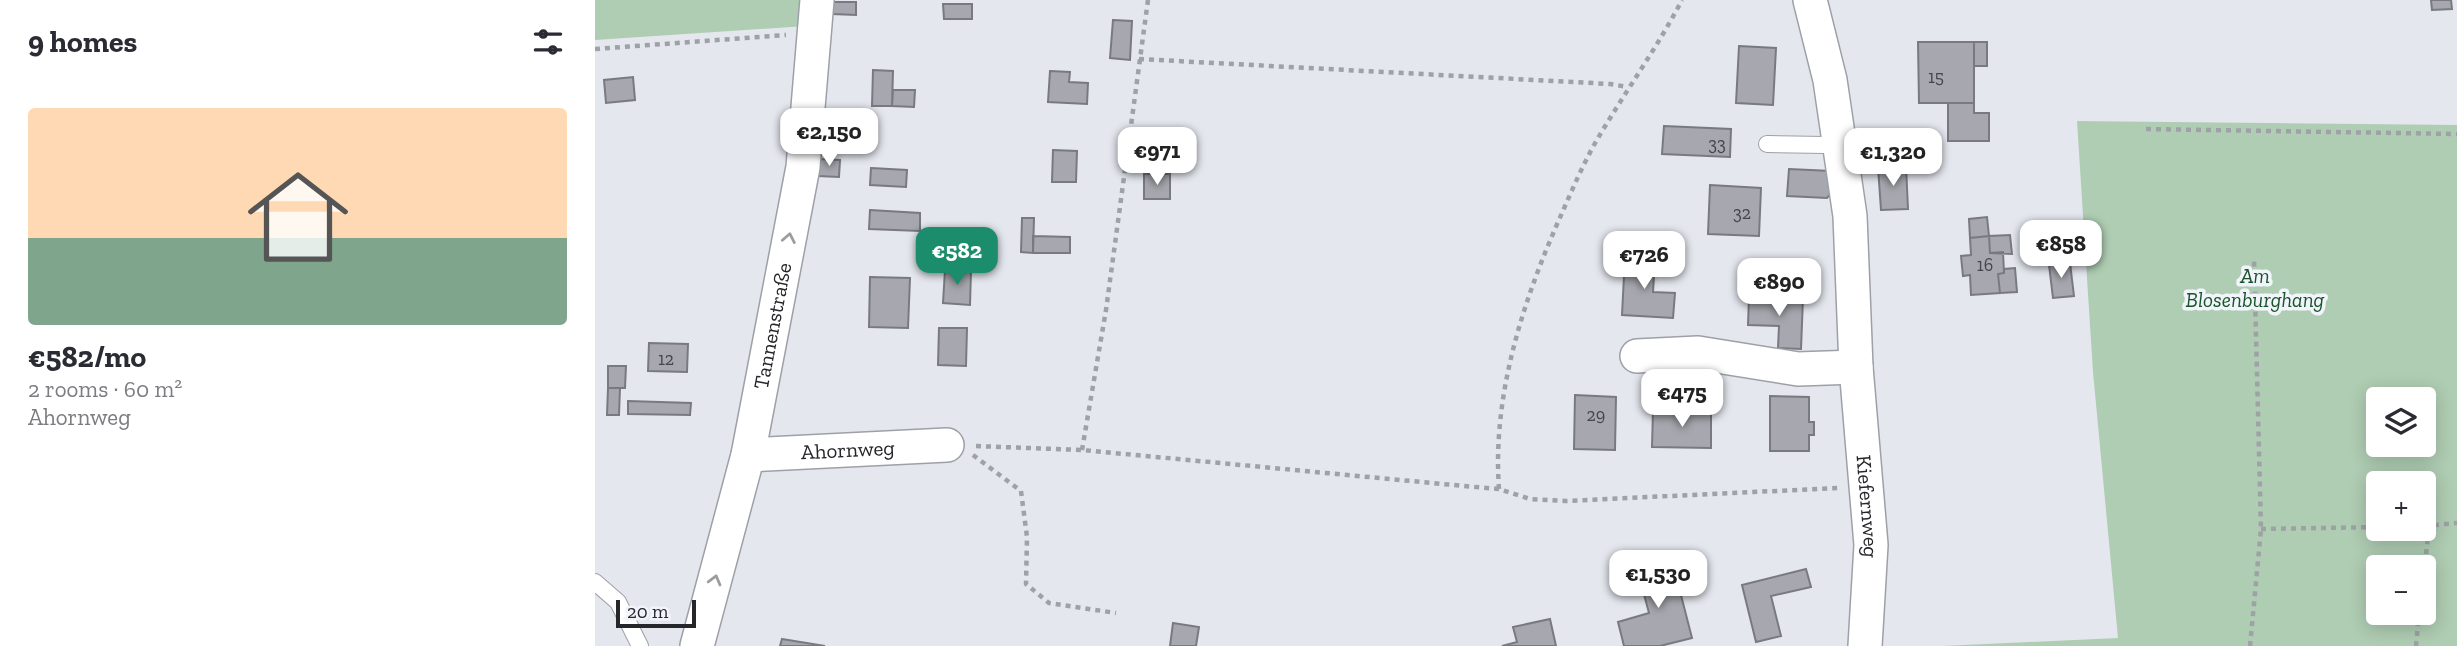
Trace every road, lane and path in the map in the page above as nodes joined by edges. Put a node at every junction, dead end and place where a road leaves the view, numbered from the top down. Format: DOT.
graph roads {
  1 [pos="817,0"];
  2 [pos="1147,0"];
  3 [pos="1682,0"];
  4 [pos="1810,0"];
  5 [pos="815,33"];
  6 [pos="595,49"];
  7 [pos="1139,59"];
  8 [pos="1628,87"];
  9 [pos="2146,130"];
  10 [pos="2457,134"];
  11 [pos="1839,141"];
  12 [pos="1767,144"];
  13 [pos="2254,257"];
  14 [pos="1656,363"];
  15 [pos="1856,367"];
  16 [pos="947,445"];
  17 [pos="1082,450"];
  18 [pos="748,455"];
  19 [pos="1867,486"];
  20 [pos="1499,489"];
  21 [pos="2457,523"];
  22 [pos="2436,525"];
  23 [pos="2366,527"];
  24 [pos="2261,529"];
  25 [pos="595,582"];
  26 [pos="1116,613"];
  27 [pos="2418,625"];
  28 [pos="640,646"];
  29 [pos="697,646"];
  30 [pos="1865,646"];
  31 [pos="2250,646"];
  32 [pos="2416,646"];
  1 -- 5 [label="street, Tannenstraße"];
  2 -- 7 [label="path"];
  3 -- 8 [label="path"];
  4 -- 11 [label="street, Kiefernweg"];
  5 -- 6 [label="path"];
  18 -- 5 [label="street, Tannenstraße, one-way"];
  7 -- 8 [label="path"];
  7 -- 17 [label="path"];
  8 -- 20 [label="path"];
  9 -- 10 [label="path"];
  11 -- 12 [label="lane"];
  11 -- 15 [label="street, Kiefernweg"];
  13 -- 24 [label="path"];
  14 -- 15 [label="street"];
  15 -- 19 [label="street, Kiefernweg"];
  16 -- 17 [label="path"];
  16 -- 18 [label="street, Ahornweg"];
  16 -- 26 [label="path"];
  17 -- 20 [label="path"];
  29 -- 18 [label="street, Tannenstraße, one-way"];
  19 -- 20 [label="path"];
  19 -- 30 [label="street, Kiefernweg"];
  21 -- 22 [label="path"];
  23 -- 24 [label="path"];
  24 -- 31 [label="path"];
  25 -- 28 [label="lane"];
  27 -- 32 [label="path"];
}
